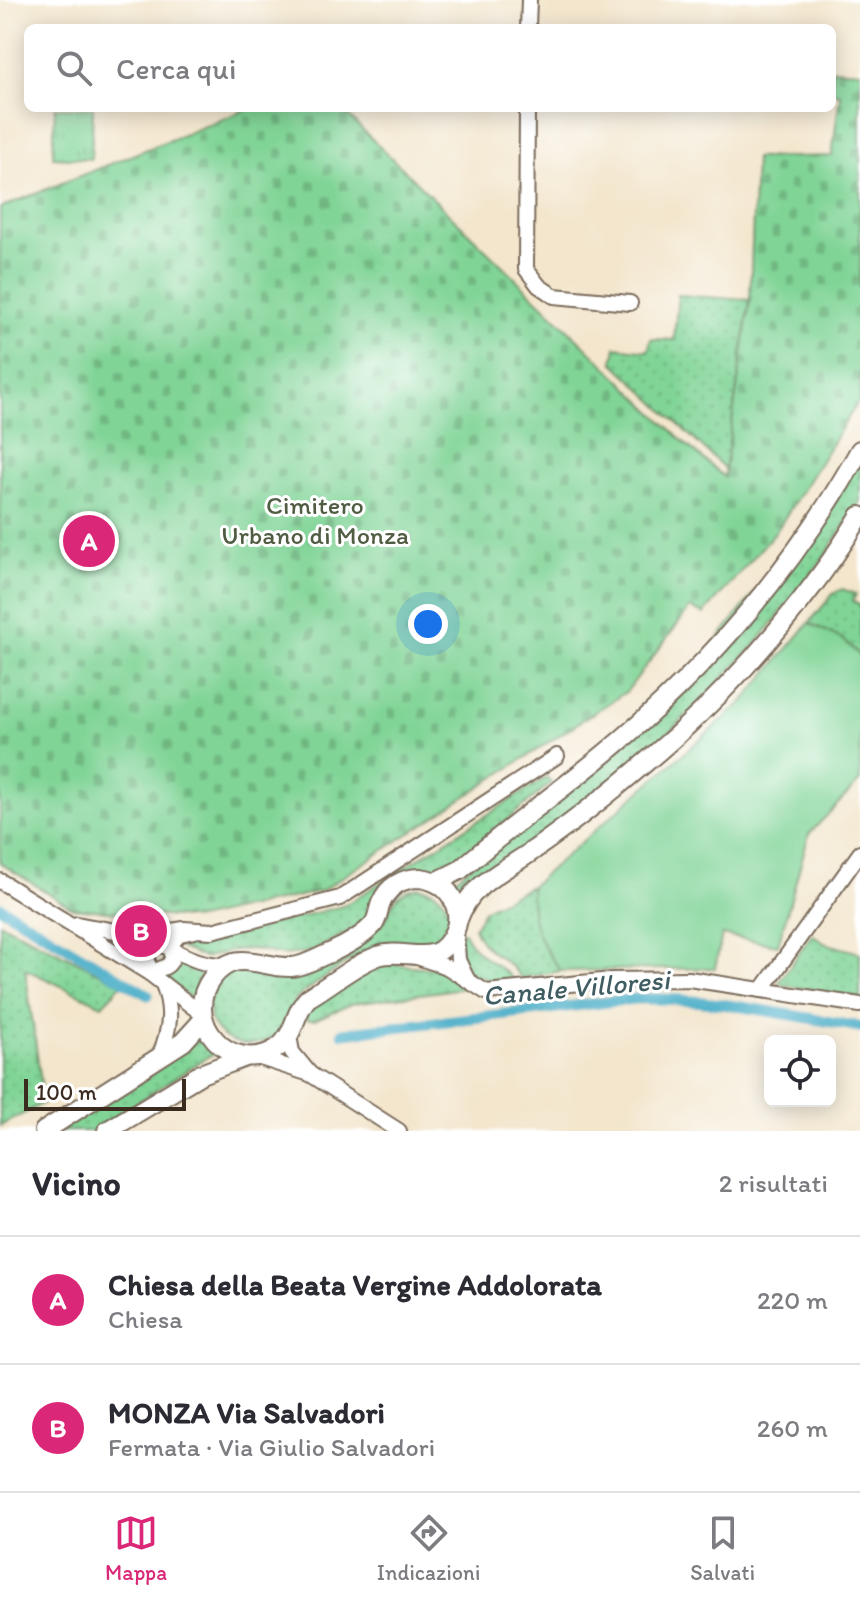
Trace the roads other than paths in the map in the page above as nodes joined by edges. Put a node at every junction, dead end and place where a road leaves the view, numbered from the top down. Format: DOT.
graph roads {
  1 [pos="529,0"];
  2 [pos="528,24"];
  3 [pos="527,112"];
  4 [pos="630,303"];
  5 [pos="860,450"];
  6 [pos="860,516"];
  7 [pos="557,756"];
  8 [pos="860,853"];
  9 [pos="860,877"];
  10 [pos="840,878"];
  11 [pos="0,881"];
  12 [pos="436,882"];
  13 [pos="72,924"];
  14 [pos="457,924"];
  15 [pos="195,931"];
  16 [pos="152,941"];
  17 [pos="173,951"];
  18 [pos="416,957"];
  19 [pos="229,965"];
  20 [pos="149,973"];
  21 [pos="467,980"];
  22 [pos="163,983"];
  23 [pos="762,990"];
  24 [pos="860,1005"];
  25 [pos="203,1017"];
  26 [pos="289,1036"];
  27 [pos="160,1055"];
  28 [pos="250,1056"];
  29 [pos="310,1074"];
  30 [pos="44,1131"];
  31 [pos="107,1131"];
  32 [pos="399,1131"];
  1 -- 2 [label="street"];
  3 -- 4 [label="street"];
  5 -- 12 [label="main road"];
  6 -- 14 [label="main road"];
  7 -- 15 [label="street"];
  8 -- 10 [label="street"];
  9 -- 10 [label="street"];
  10 -- 23 [label="street"];
  11 -- 13 [label="street"];
  12 -- 14 [label="main road"];
  12 -- 19 [label="main road"];
  13 -- 16 [label="street"];
  13 -- 20 [label="street"];
  14 -- 18 [label="main road"];
  14 -- 21 [label="street"];
  15 -- 16 [label="street"];
  15 -- 17 [label="street"];
  16 -- 17 [label="street"];
  16 -- 20 [label="street"];
  17 -- 19 [label="street"];
  17 -- 20 [label="street"];
  18 -- 21 [label="street"];
  18 -- 26 [label="main road"];
  19 -- 25 [label="main road"];
  20 -- 22 [label="street"];
  21 -- 23 [label="street"];
  22 -- 25 [label="street"];
  22 -- 27 [label="street"];
  23 -- 24 [label="street"];
  25 -- 27 [label="main road"];
  25 -- 28 [label="main road"];
  26 -- 28 [label="main road"];
  26 -- 29 [label="street"];
  27 -- 30 [label="main road"];
  28 -- 29 [label="street"];
  28 -- 31 [label="main road"];
  29 -- 32 [label="street"];
}
